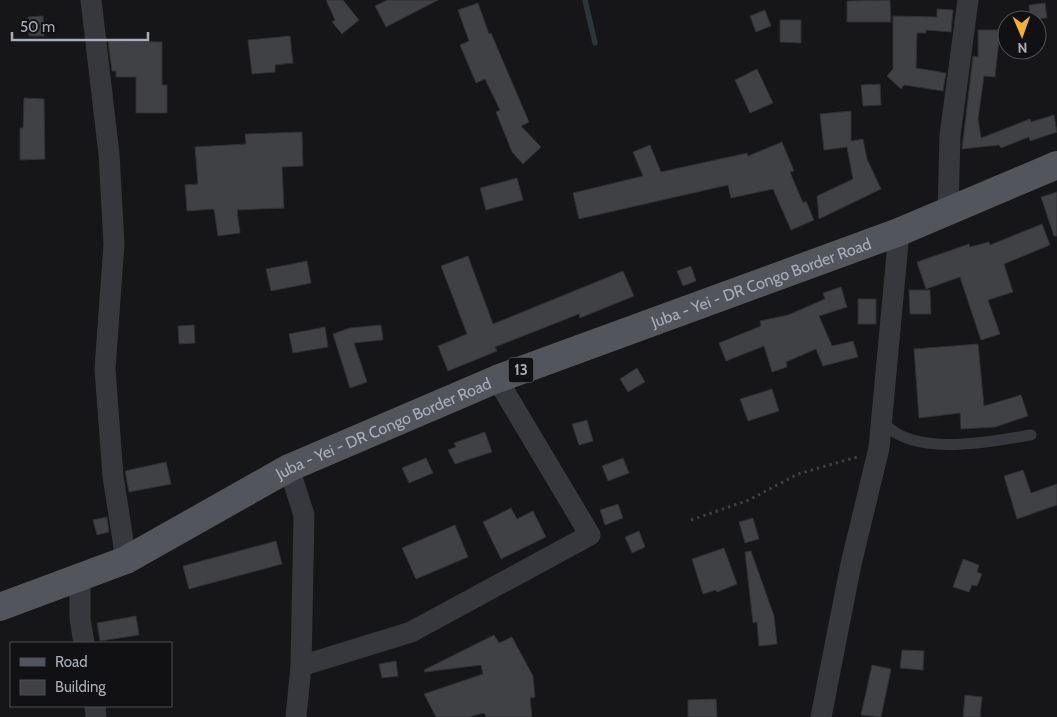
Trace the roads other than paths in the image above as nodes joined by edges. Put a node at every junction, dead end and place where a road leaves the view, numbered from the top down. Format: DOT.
graph roads {
  1 [pos="91,0"];
  2 [pos="968,0"];
  3 [pos="1057,165"];
  4 [pos="948,212"];
  5 [pos="899,232"];
  6 [pos="497,379"];
  7 [pos="881,420"];
  8 [pos="1031,435"];
  9 [pos="289,468"];
  10 [pos="126,560"];
  11 [pos="80,577"];
  12 [pos="0,607"];
  13 [pos="84,642"];
  14 [pos="301,666"];
  15 [pos="296,717"];
  16 [pos="821,717"];
  1 -- 10 [label="street"];
  2 -- 4 [label="street"];
  3 -- 4 [label="main road, Juba - Yei - DR Congo Border Road / 13"];
  4 -- 5 [label="main road, Juba - Yei - DR Congo Border Road / 13"];
  5 -- 6 [label="main road, Juba - Yei - DR Congo Border Road / 13"];
  5 -- 7 [label="street"];
  6 -- 9 [label="main road, Juba - Yei - DR Congo Border Road / 13"];
  6 -- 14 [label="street"];
  7 -- 8 [label="lane"];
  7 -- 16 [label="street"];
  9 -- 10 [label="main road, Juba - Yei - DR Congo Border Road / 13"];
  9 -- 14 [label="street"];
  10 -- 11 [label="main road, Juba - Yei - DR Congo Border Road / 13"];
  11 -- 12 [label="main road, Juba - Yei - DR Congo Border Road / 13"];
  11 -- 13 [label="street"];
  14 -- 15 [label="street"];
}
